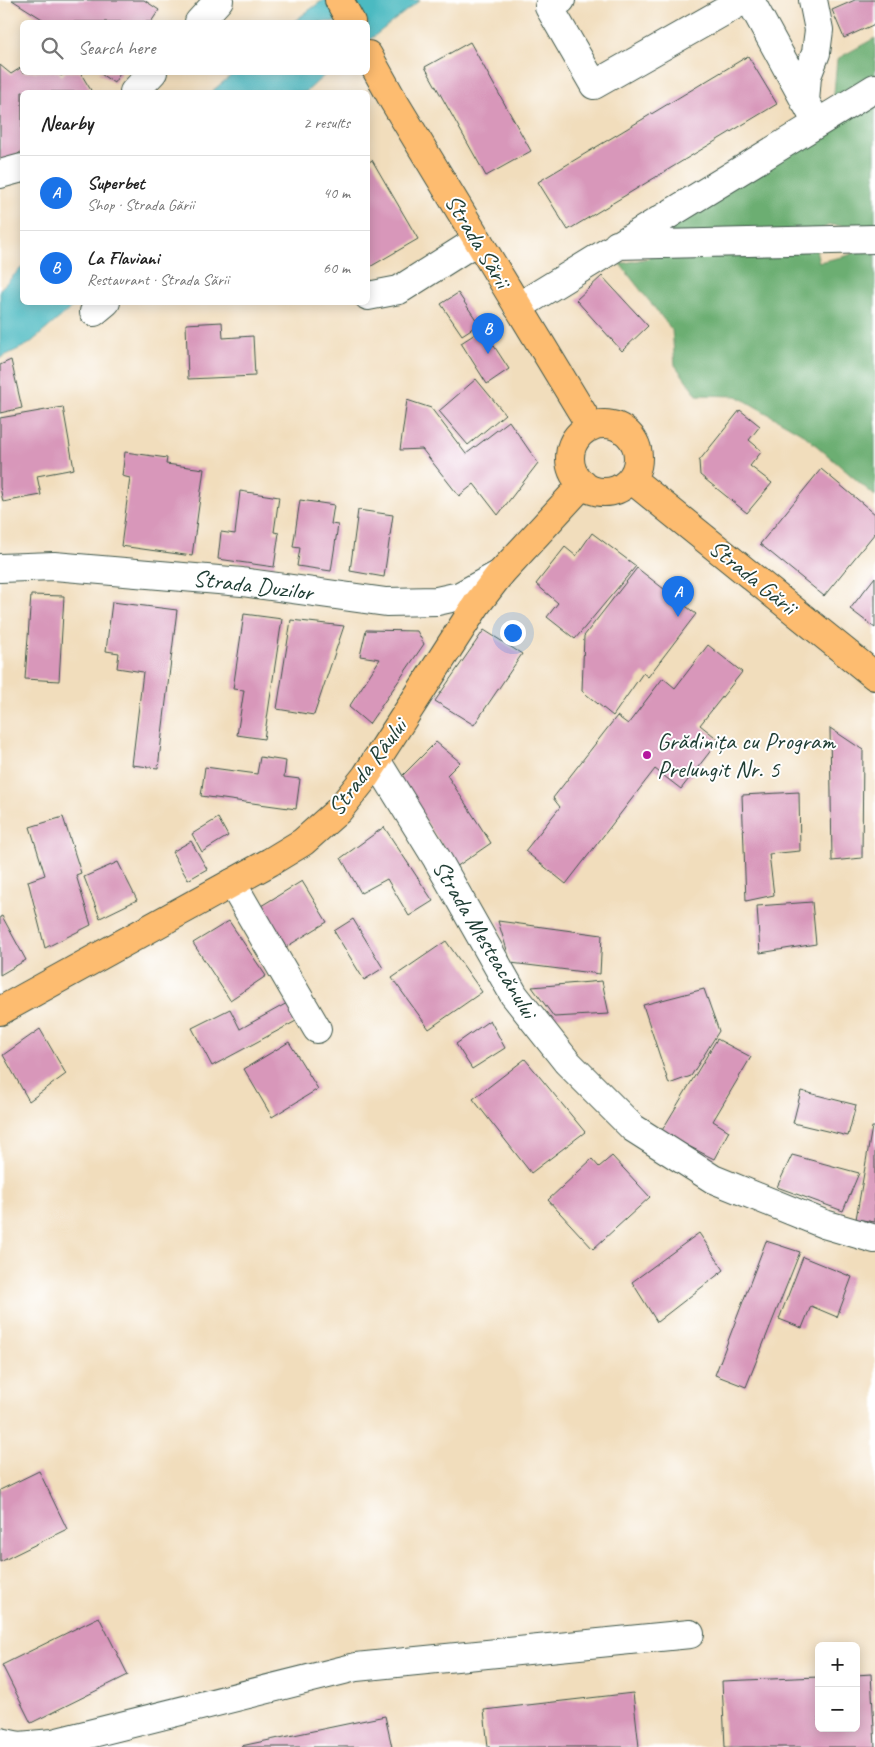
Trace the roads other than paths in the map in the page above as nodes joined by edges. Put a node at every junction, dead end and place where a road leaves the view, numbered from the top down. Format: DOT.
graph roads {
  1 [pos="219,0"];
  2 [pos="339,0"];
  3 [pos="561,0"];
  4 [pos="744,0"];
  5 [pos="750,0"];
  6 [pos="813,0"];
  7 [pos="201,20"];
  8 [pos="349,20"];
  9 [pos="373,66"];
  10 [pos="150,75"];
  11 [pos="875,88"];
  12 [pos="136,90"];
  13 [pos="811,113"];
  14 [pos="20,169"];
  15 [pos="0,174"];
  16 [pos="875,239"];
  17 [pos="478,240"];
  18 [pos="615,245"];
  19 [pos="370,296"];
  20 [pos="518,307"];
  21 [pos="591,427"];
  22 [pos="631,479"];
  23 [pos="583,484"];
  24 [pos="0,568"];
  25 [pos="500,574"];
  26 [pos="875,676"];
  27 [pos="376,760"];
  28 [pos="232,883"];
  29 [pos="0,1011"];
  30 [pos="317,1029"];
  31 [pos="875,1239"];
  32 [pos="690,1634"];
  33 [pos="0,1742"];
  1 -- 7 [label="street"];
  2 -- 8 [label="main road"];
  3 -- 4 [label="street"];
  5 -- 13 [label="street"];
  6 -- 13 [label="street"];
  9 -- 17 [label="main road, Strada Sării"];
  10 -- 12 [label="street"];
  11 -- 13 [label="street"];
  13 -- 18 [label="street"];
  14 -- 15 [label="street"];
  16 -- 18 [label="street"];
  17 -- 19 [label="street"];
  17 -- 20 [label="main road, Strada Sării"];
  18 -- 20 [label="street"];
  20 -- 21 [label="main road, Strada Sării"];
  21 -- 22 [label="main road"];
  21 -- 23 [label="main road"];
  22 -- 23 [label="main road"];
  22 -- 26 [label="main road, Strada Gării"];
  23 -- 25 [label="main road, Strada Râului"];
  24 -- 25 [label="street, Strada Duzilor"];
  25 -- 27 [label="main road, Strada Râului"];
  27 -- 28 [label="main road, Strada Râului"];
  27 -- 31 [label="street, Strada Mesteacănului"];
  28 -- 29 [label="main road, Strada Râului"];
  28 -- 30 [label="street"];
  32 -- 33 [label="street"];
}
